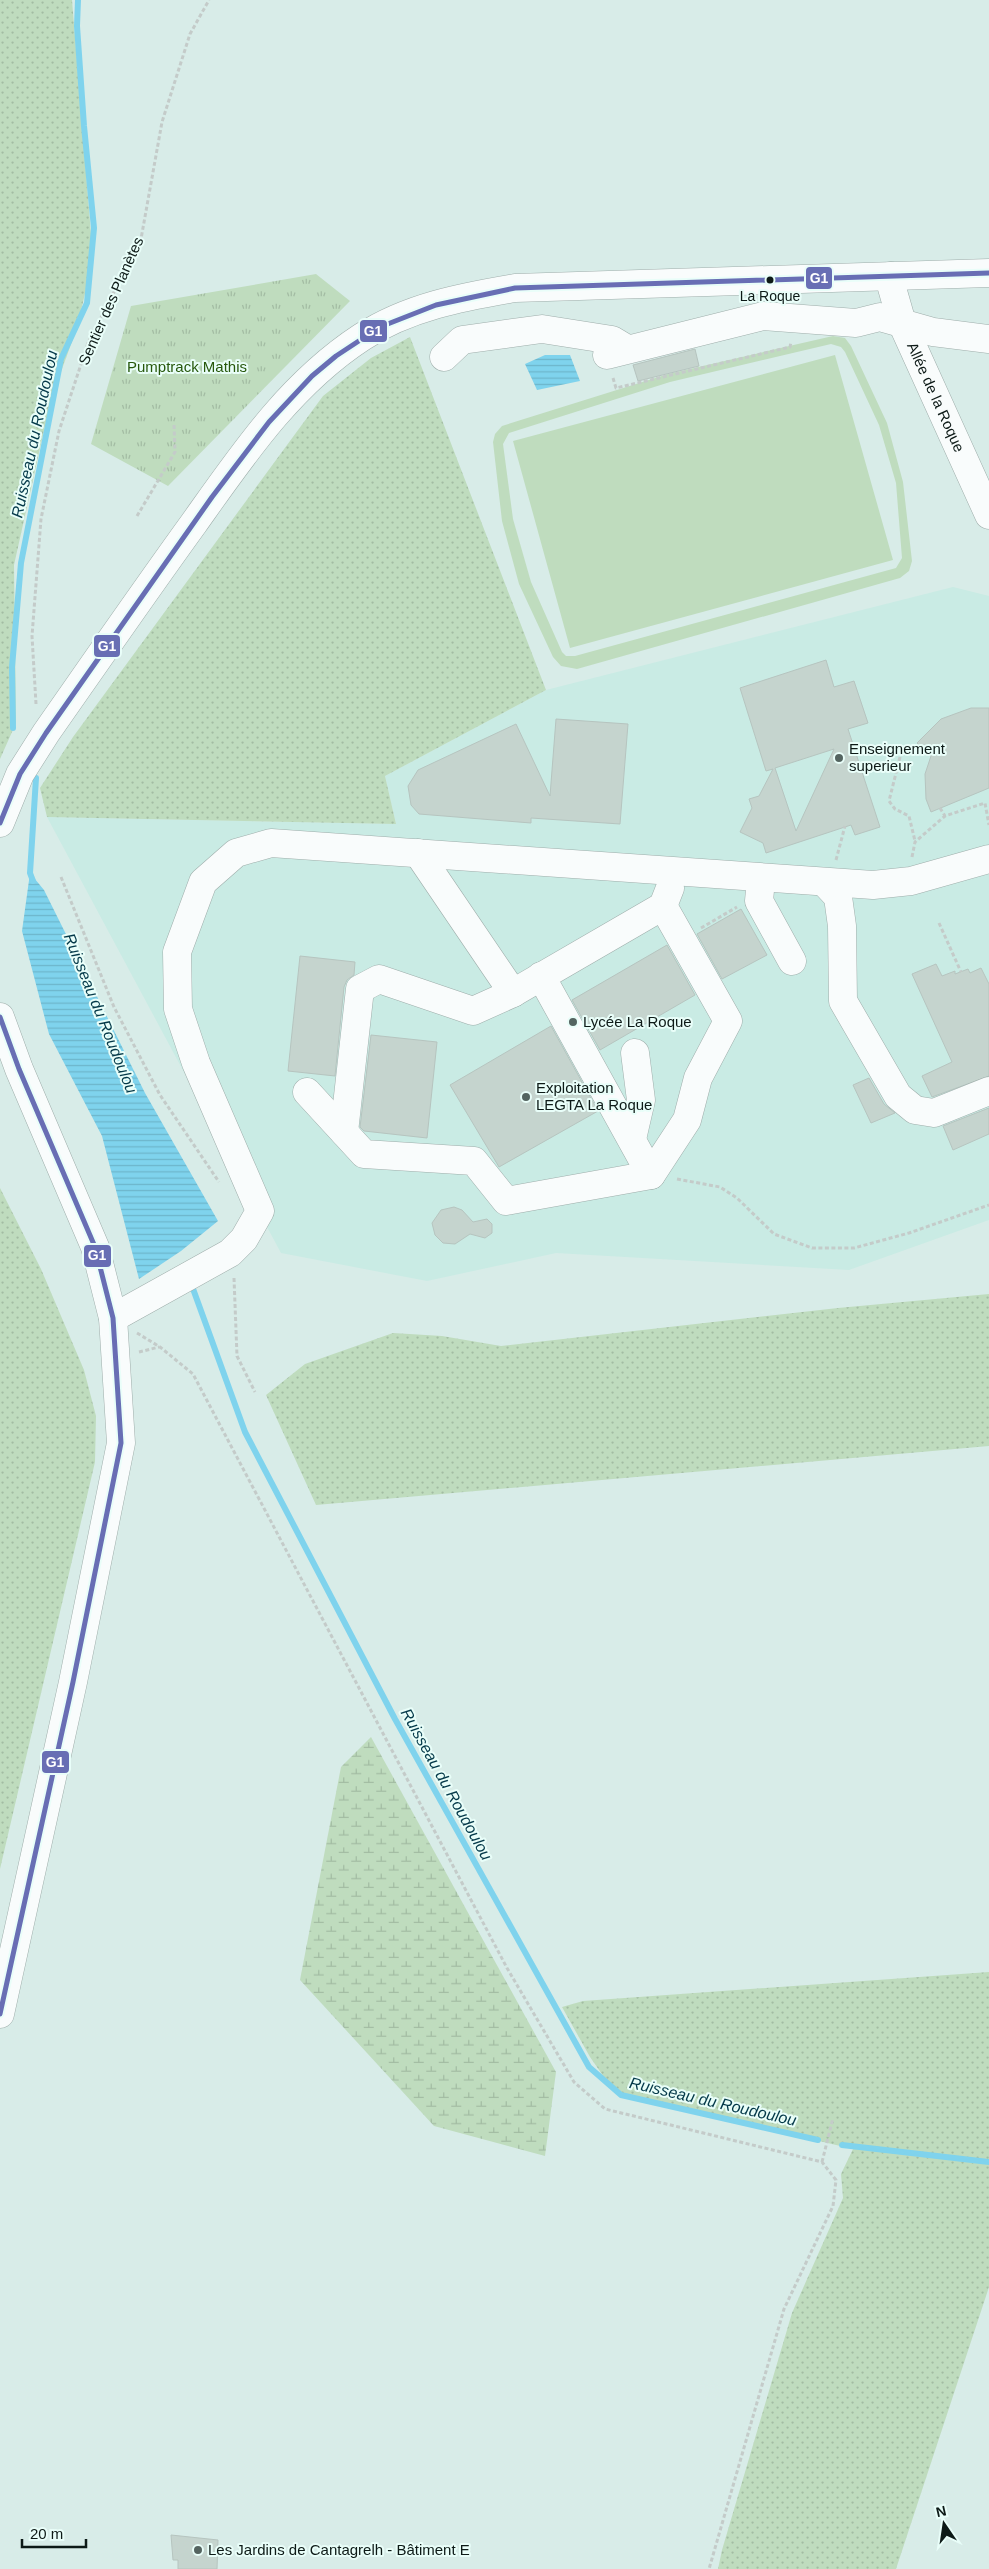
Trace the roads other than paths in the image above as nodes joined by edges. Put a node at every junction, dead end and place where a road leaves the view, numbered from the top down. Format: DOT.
graph roads {
  1 [pos="989,273"];
  2 [pos="891,276"];
  3 [pos="902,323"];
  4 [pos="989,339"];
  5 [pos="444,357"];
  6 [pos="989,515"];
  7 [pos="0,823"];
  8 [pos="418,853"];
  9 [pos="989,860"];
  10 [pos="676,871"];
  11 [pos="761,879"];
  12 [pos="825,883"];
  13 [pos="663,906"];
  14 [pos="792,961"];
  15 [pos="541,976"];
  16 [pos="513,993"];
  17 [pos="0,1017"];
  18 [pos="635,1053"];
  19 [pos="989,1091"];
  20 [pos="307,1092"];
  21 [pos="344,1132"];
  22 [pos="632,1139"];
  23 [pos="651,1175"];
  24 [pos="112,1318"];
  25 [pos="0,2014"];
  1 -- 2 [label="street"];
  2 -- 3 [label="street, Allée de la Roque"];
  2 -- 7 [label="street"];
  3 -- 4 [label="street"];
  3 -- 5 [label="street"];
  3 -- 6 [label="street, Allée de la Roque"];
  8 -- 10 [label="street"];
  8 -- 16 [label="street"];
  8 -- 24 [label="street"];
  9 -- 12 [label="street"];
  10 -- 11 [label="street"];
  10 -- 13 [label="street"];
  11 -- 12 [label="street"];
  11 -- 14 [label="street"];
  12 -- 19 [label="street"];
  13 -- 15 [label="street"];
  13 -- 23 [label="street"];
  15 -- 16 [label="street"];
  15 -- 22 [label="street"];
  16 -- 21 [label="street"];
  17 -- 24 [label="street"];
  18 -- 22 [label="street"];
  20 -- 21 [label="street"];
  21 -- 23 [label="street"];
  22 -- 23 [label="street"];
  24 -- 25 [label="street"];
}
